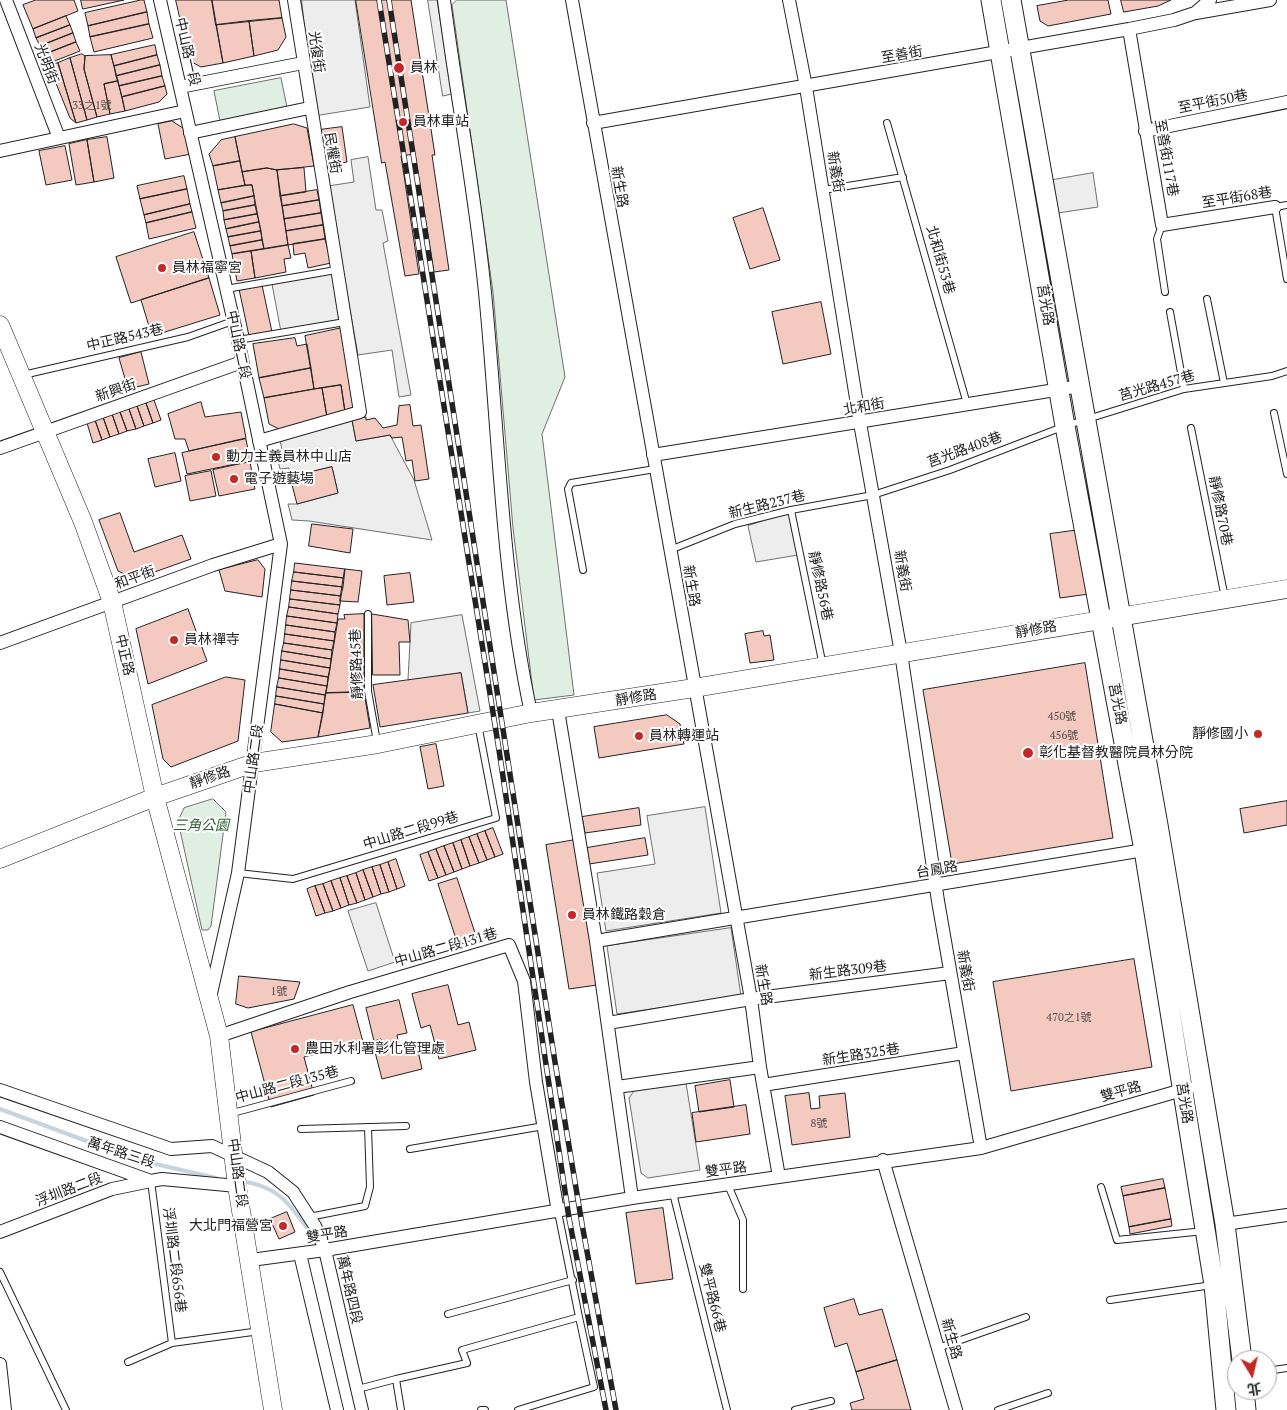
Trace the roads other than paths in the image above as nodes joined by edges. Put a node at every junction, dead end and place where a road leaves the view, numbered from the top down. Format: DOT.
graph roads {
  1 [pos="6,0"];
  2 [pos="160,0"];
  3 [pos="294,0"];
  4 [pos="444,0"];
  5 [pos="572,0"];
  6 [pos="789,0"];
  7 [pos="991,0"];
  8 [pos="1011,0"];
  9 [pos="1210,0"];
  10 [pos="1270,0"];
  11 [pos="1195,13"];
  12 [pos="1129,29"];
  13 [pos="1010,51"];
  14 [pos="303,63"];
  15 [pos="180,87"];
  16 [pos="806,87"];
  17 [pos="1287,102"];
  18 [pos="310,108"];
  19 [pos="185,111"];
  20 [pos="593,123"];
  21 [pos="888,124"];
  22 [pos="1145,131"];
  23 [pos="190,133"];
  24 [pos="58,138"];
  25 [pos="0,151"];
  26 [pos="903,177"];
  27 [pos="823,190"];
  28 [pos="1281,206"];
  29 [pos="1162,225"];
  30 [pos="336,270"];
  31 [pos="1287,279"];
  32 [pos="226,289"];
  33 [pos="1165,292"];
  34 [pos="1208,299"];
  35 [pos="1170,312"];
  36 [pos="233,320"];
  37 [pos="345,322"];
  38 [pos="0,325"];
  39 [pos="238,340"];
  40 [pos="242,362"];
  41 [pos="1287,371"];
  42 [pos="22,375"];
  43 [pos="1224,383"];
  44 [pos="1080,386"];
  45 [pos="1059,389"];
  46 [pos="1184,389"];
  47 [pos="967,404"];
  48 [pos="1274,413"];
  49 [pos="1085,421"];
  50 [pos="860,423"];
  51 [pos="1065,426"];
  52 [pos="1191,428"];
  53 [pos="46,431"];
  54 [pos="259,441"];
  55 [pos="0,448"];
  56 [pos="653,455"];
  57 [pos="655,469"];
  58 [pos="1287,474"];
  59 [pos="873,495"];
  60 [pos="792,510"];
  61 [pos="281,544"];
  62 [pos="670,550"];
  63 [pos="583,570"];
  64 [pos="1287,589"];
  65 [pos="1225,600"];
  66 [pos="112,602"];
  67 [pos="368,614"];
  68 [pos="1120,618"];
  69 [pos="1101,619"];
  70 [pos="0,643"];
  71 [pos="901,653"];
  72 [pos="823,667"];
  73 [pos="694,688"];
  74 [pos="558,710"];
  75 [pos="531,713"];
  76 [pos="477,723"];
  77 [pos="378,744"];
  78 [pos="254,764"];
  79 [pos="155,796"];
  80 [pos="1144,850"];
  81 [pos="0,859"];
  82 [pos="238,872"];
  83 [pos="935,886"];
  84 [pos="736,919"];
  85 [pos="596,940"];
  86 [pos="950,973"];
  87 [pos="210,998"];
  88 [pos="750,999"];
  89 [pos="608,1022"];
  90 [pos="219,1036"];
  91 [pos="964,1053"];
  92 [pos="760,1067"];
  93 [pos="351,1081"];
  94 [pos="763,1085"];
  95 [pos="617,1087"];
  96 [pos="1192,1088"];
  97 [pos="0,1090"];
  98 [pos="229,1114"];
  99 [pos="406,1126"];
  100 [pos="544,1126"];
  101 [pos="0,1127"];
  102 [pos="368,1127"];
  103 [pos="301,1129"];
  104 [pos="981,1148"];
  105 [pos="410,1149"];
  106 [pos="234,1156"];
  107 [pos="883,1160"];
  108 [pos="780,1177"];
  109 [pos="151,1181"];
  110 [pos="728,1185"];
  111 [pos="238,1186"];
  112 [pos="1101,1187"];
  113 [pos="673,1193"];
  114 [pos="632,1198"];
  115 [pos="558,1212"];
  116 [pos="1287,1215"];
  117 [pos="309,1217"];
  118 [pos="1225,1224"];
  119 [pos="1204,1231"];
  120 [pos="0,1232"];
  121 [pos="325,1250"];
  122 [pos="300,1254"];
  123 [pos="251,1260"];
  124 [pos="0,1272"];
  125 [pos="573,1280"];
  126 [pos="1214,1285"];
  127 [pos="743,1289"];
  128 [pos="1110,1300"];
  129 [pos="448,1314"];
  130 [pos="579,1317"];
  131 [pos="1026,1317"];
  132 [pos="262,1331"];
  133 [pos="172,1344"];
  134 [pos="938,1348"];
  135 [pos="1241,1350"];
  136 [pos="128,1362"];
  137 [pos="0,1364"];
  138 [pos="396,1379"];
  139 [pos="358,1389"];
  140 [pos="1048,1393"];
  141 [pos="831,1401"];
  142 [pos="5,1410"];
  143 [pos="66,1410"];
  144 [pos="273,1410"];
  145 [pos="337,1410"];
  146 [pos="362,1410"];
  147 [pos="401,1410"];
  148 [pos="481,1410"];
  149 [pos="485,1410"];
  150 [pos="518,1410"];
  151 [pos="727,1410"];
  152 [pos="794,1410"];
  153 [pos="956,1410"];
  154 [pos="998,1410"];
  155 [pos="1226,1410"];
  1 -- 24 [label="street, 光明街"];
  2 -- 15 [label="street, 中山路一段"];
  3 -- 14 [label="street, 光復街"];
  4 -- 75 [label="street"];
  5 -- 20 [label="street, 新生路"];
  6 -- 16 [label="street, 新義街"];
  7 -- 13 [label="main road, 莒光路"];
  8 -- 13 [label="main road, 莒光路"];
  9 -- 11 [label="street, 至善街"];
  10 -- 11 [label="street"];
  11 -- 12 [label="street, 至善街"];
  12 -- 13 [label="street, 至善街"];
  12 -- 22 [label="street, 至善街117巷"];
  13 -- 16 [label="street, 至善街"];
  13 -- 44 [label="main road, 莒光路"];
  13 -- 45 [label="main road, 莒光路"];
  14 -- 15 [label="street"];
  14 -- 18 [label="street, 光復街"];
  15 -- 19 [label="street, 中山路一段"];
  16 -- 20 [label="street, 至善街"];
  16 -- 27 [label="street, 新義街"];
  17 -- 22 [label="street, 至平街50巷"];
  18 -- 23 [label="street"];
  18 -- 30 [label="street, 民權街"];
  19 -- 23 [label="street, 中山路二段"];
  19 -- 24 [label="street"];
  20 -- 56 [label="street, 新生路"];
  21 -- 26 [label="lane, 北和街53巷"];
  22 -- 29 [label="street, 至善街117巷"];
  23 -- 32 [label="street, 中山路二段"];
  24 -- 25 [label="street"];
  26 -- 27 [label="lane"];
  26 -- 47 [label="lane, 北和街53巷"];
  27 -- 50 [label="street, 新義街"];
  28 -- 29 [label="street, 至平街68巷"];
  28 -- 31 [label="lane"];
  29 -- 33 [label="lane, 至善街117巷"];
  30 -- 32 [label="lane"];
  30 -- 37 [label="street, 民權街"];
  32 -- 36 [label="street, 中山路二段"];
  34 -- 43 [label="lane"];
  35 -- 46 [label="lane"];
  36 -- 39 [label="street, 中山路二段"];
  36 -- 42 [label="lane, 中正路543巷"];
  37 -- 39 [label="lane"];
  37 -- 54 [label="street, 民權街"];
  38 -- 42 [label="street, 中正路"];
  39 -- 40 [label="street, 中山路二段"];
  40 -- 53 [label="street, 新興街"];
  40 -- 54 [label="street, 中山路二段"];
  41 -- 43 [label="lane, 莒光路457巷"];
  42 -- 53 [label="street, 中正路"];
  43 -- 46 [label="lane, 莒光路457巷"];
  44 -- 45 [label="street, 北和街"];
  44 -- 49 [label="main road, 莒光路"];
  45 -- 47 [label="street, 北和街"];
  45 -- 51 [label="main road, 莒光路"];
  46 -- 49 [label="lane, 莒光路457巷"];
  47 -- 50 [label="street, 北和街"];
  48 -- 58 [label="lane"];
  49 -- 51 [label="lane, 莒光路457巷"];
  49 -- 68 [label="main road, 莒光路"];
  50 -- 56 [label="street, 北和街"];
  50 -- 59 [label="street, 新義街"];
  51 -- 59 [label="lane, 莒光路408巷"];
  51 -- 69 [label="main road, 莒光路"];
  52 -- 65 [label="lane, 靜修路70巷"];
  53 -- 55 [label="street, 新興街"];
  53 -- 66 [label="street, 中正路"];
  54 -- 61 [label="street, 中山路二段"];
  56 -- 57 [label="street, 新生路"];
  57 -- 62 [label="street, 新生路"];
  57 -- 63 [label="lane"];
  59 -- 60 [label="lane, 新生路237巷"];
  59 -- 71 [label="street, 新義街"];
  60 -- 62 [label="lane, 新生路237巷"];
  60 -- 72 [label="lane, 靜修路56巷"];
  61 -- 66 [label="street, 和平街"];
  61 -- 78 [label="street, 中山路二段"];
  62 -- 73 [label="street, 新生路"];
  64 -- 65 [label="street, 靜修路"];
  65 -- 68 [label="street, 靜修路"];
  66 -- 70 [label="street, 和平街"];
  66 -- 79 [label="street, 中正路"];
  67 -- 77 [label="lane, 靜修路45巷"];
  68 -- 69 [label="street, 靜修路"];
  68 -- 96 [label="main road, 莒光路"];
  69 -- 71 [label="street, 靜修路"];
  69 -- 80 [label="main road, 莒光路"];
  71 -- 72 [label="street, 靜修路"];
  71 -- 83 [label="street, 新義街"];
  72 -- 73 [label="street, 靜修路"];
  73 -- 74 [label="street, 靜修路"];
  73 -- 84 [label="street, 新生路"];
  74 -- 75 [label="street, 靜修路"];
  74 -- 85 [label="street"];
  75 -- 76 [label="street, 靜修路"];
  76 -- 77 [label="street, 靜修路"];
  76 -- 82 [label="lane, 中山路二段99巷"];
  77 -- 78 [label="street, 靜修路"];
  78 -- 79 [label="street, 靜修路"];
  78 -- 82 [label="street, 中山路二段"];
  79 -- 81 [label="street, 靜修路"];
  79 -- 87 [label="street, 中正路"];
  80 -- 83 [label="street, 台鳳路"];
  80 -- 96 [label="main road, 莒光路"];
  82 -- 87 [label="street, 中山路二段"];
  83 -- 84 [label="street, 台鳳路"];
  83 -- 86 [label="street, 新義街"];
  84 -- 85 [label="street, 台鳳路"];
  84 -- 88 [label="street, 新生路"];
  85 -- 89 [label="street"];
  86 -- 88 [label="street, 新生路309巷"];
  86 -- 91 [label="street, 新義街"];
  87 -- 90 [label="street, 中山路二段"];
  88 -- 89 [label="street, 新生路309巷"];
  88 -- 92 [label="street, 新生路"];
  89 -- 95 [label="street"];
  90 -- 98 [label="street, 中山路二段"];
  90 -- 100 [label="street, 中山路二段131巷"];
  91 -- 94 [label="street, 新生路325巷"];
  91 -- 104 [label="street, 新義街"];
  92 -- 94 [label="street, 新生路"];
  92 -- 95 [label="street"];
  93 -- 98 [label="lane, 中山路二段135巷"];
  94 -- 108 [label="street, 新生路"];
  95 -- 114 [label="street"];
  96 -- 104 [label="street, 雙平路"];
  96 -- 118 [label="main road, 莒光路"];
  96 -- 119 [label="main road, 莒光路"];
  97 -- 106 [label="street, 萬年路三段"];
  98 -- 106 [label="street, 中山路二段"];
  99 -- 102 [label="lane"];
  100 -- 105 [label="lane"];
  100 -- 115 [label="street, 中山路二段131巷"];
  101 -- 109 [label="street, 萬年路三段"];
  102 -- 103 [label="lane"];
  102 -- 117 [label="lane"];
  104 -- 107 [label="street, 雙平路"];
  106 -- 111 [label="street, 中山路二段"];
  106 -- 117 [label="street, 萬年路四段"];
  107 -- 108 [label="street, 雙平路"];
  107 -- 134 [label="street, 新生路"];
  108 -- 110 [label="street, 雙平路"];
  109 -- 111 [label="street, 萬年路三段"];
  109 -- 120 [label="street, 浮圳路二段"];
  109 -- 133 [label="lane, 浮圳路二段656巷"];
  110 -- 113 [label="street, 雙平路"];
  110 -- 127 [label="lane"];
  111 -- 123 [label="street, 中山路二段"];
  112 -- 119 [label="lane"];
  113 -- 114 [label="street, 雙平路"];
  113 -- 151 [label="lane, 雙平路66巷"];
  114 -- 115 [label="street, 雙平路"];
  115 -- 121 [label="street, 雙平路"];
  115 -- 125 [label="lane"];
  116 -- 118 [label="street"];
  117 -- 121 [label="street, 萬年路四段"];
  118 -- 135 [label="main road, 莒光路"];
  119 -- 126 [label="main road, 莒光路"];
  121 -- 122 [label="street, 雙平路"];
  121 -- 139 [label="street, 萬年路四段"];
  122 -- 123 [label="street, 雙平路"];
  122 -- 145 [label="street"];
  123 -- 132 [label="street, 中山路二段"];
  124 -- 143 [label="lane"];
  125 -- 129 [label="lane"];
  125 -- 130 [label="lane"];
  126 -- 128 [label="lane"];
  126 -- 155 [label="main road, 莒光路"];
  130 -- 138 [label="lane"];
  130 -- 150 [label="lane"];
  131 -- 134 [label="lane"];
  132 -- 133 [label="lane"];
  132 -- 144 [label="street, 中山路二段"];
  133 -- 136 [label="lane"];
  134 -- 153 [label="street, 新生路"];
  137 -- 142 [label="street"];
  138 -- 139 [label="lane"];
  138 -- 147 [label="lane"];
  139 -- 146 [label="street, 萬年路四段"];
  140 -- 154 [label="lane"];
  141 -- 152 [label="lane"];
  148 -- 149 [label="lane"];
}
